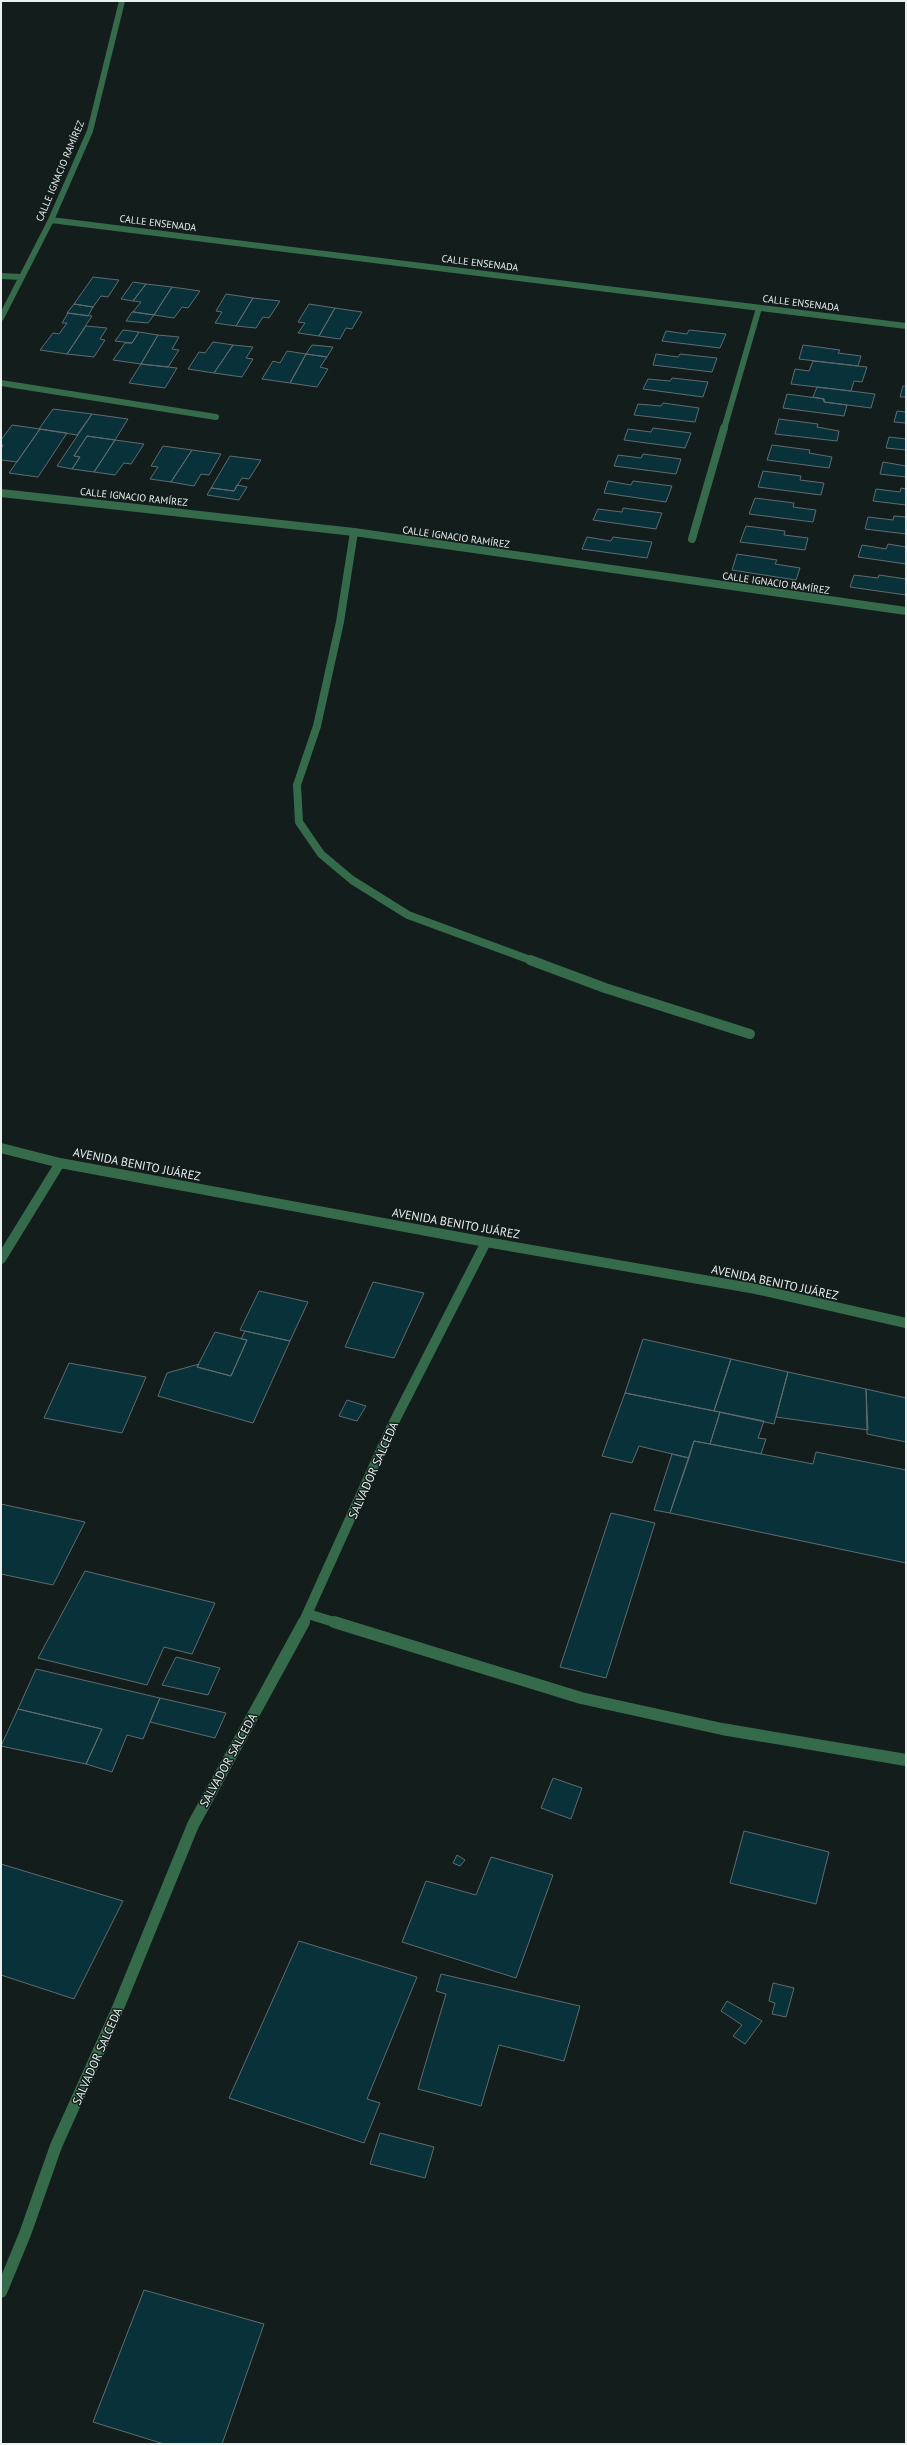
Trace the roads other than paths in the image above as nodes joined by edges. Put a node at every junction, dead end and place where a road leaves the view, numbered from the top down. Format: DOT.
graph roads {
  1 [pos="122,1"];
  2 [pos="51,220"];
  3 [pos="1,276"];
  4 [pos="21,277"];
  5 [pos="759,308"];
  6 [pos="1,318"];
  7 [pos="906,326"];
  8 [pos="1,383"];
  9 [pos="216,417"];
  10 [pos="1,493"];
  11 [pos="354,532"];
  12 [pos="692,539"];
  13 [pos="906,611"];
  14 [pos="750,1034"];
  15 [pos="1,1148"];
  16 [pos="60,1163"];
  17 [pos="486,1242"];
  18 [pos="1,1259"];
  19 [pos="906,1323"];
  20 [pos="308,1614"];
  21 [pos="906,1760"];
  22 [pos="1,2292"];
  1 -- 2 [label="street, CALLE IGNACIO RAMÍREZ"];
  2 -- 4 [label="street, CALLE IGNACIO RAMÍREZ"];
  2 -- 5 [label="street, CALLE ENSENADA"];
  3 -- 4 [label="street"];
  4 -- 6 [label="street, CALLE IGNACIO RAMÍREZ"];
  5 -- 7 [label="street, CALLE ENSENADA"];
  5 -- 12 [label="street"];
  8 -- 9 [label="street"];
  10 -- 11 [label="street, CALLE IGNACIO RAMÍREZ"];
  11 -- 13 [label="street, CALLE IGNACIO RAMÍREZ"];
  11 -- 14 [label="street"];
  15 -- 16 [label="street, AVENIDA BENITO JUÁREZ"];
  16 -- 17 [label="street, AVENIDA BENITO JUÁREZ"];
  16 -- 18 [label="street"];
  17 -- 19 [label="street, AVENIDA BENITO JUÁREZ"];
  17 -- 20 [label="street, SALVADOR SALCEDA"];
  20 -- 21 [label="street"];
  20 -- 22 [label="street, SALVADOR SALCEDA"];
}
